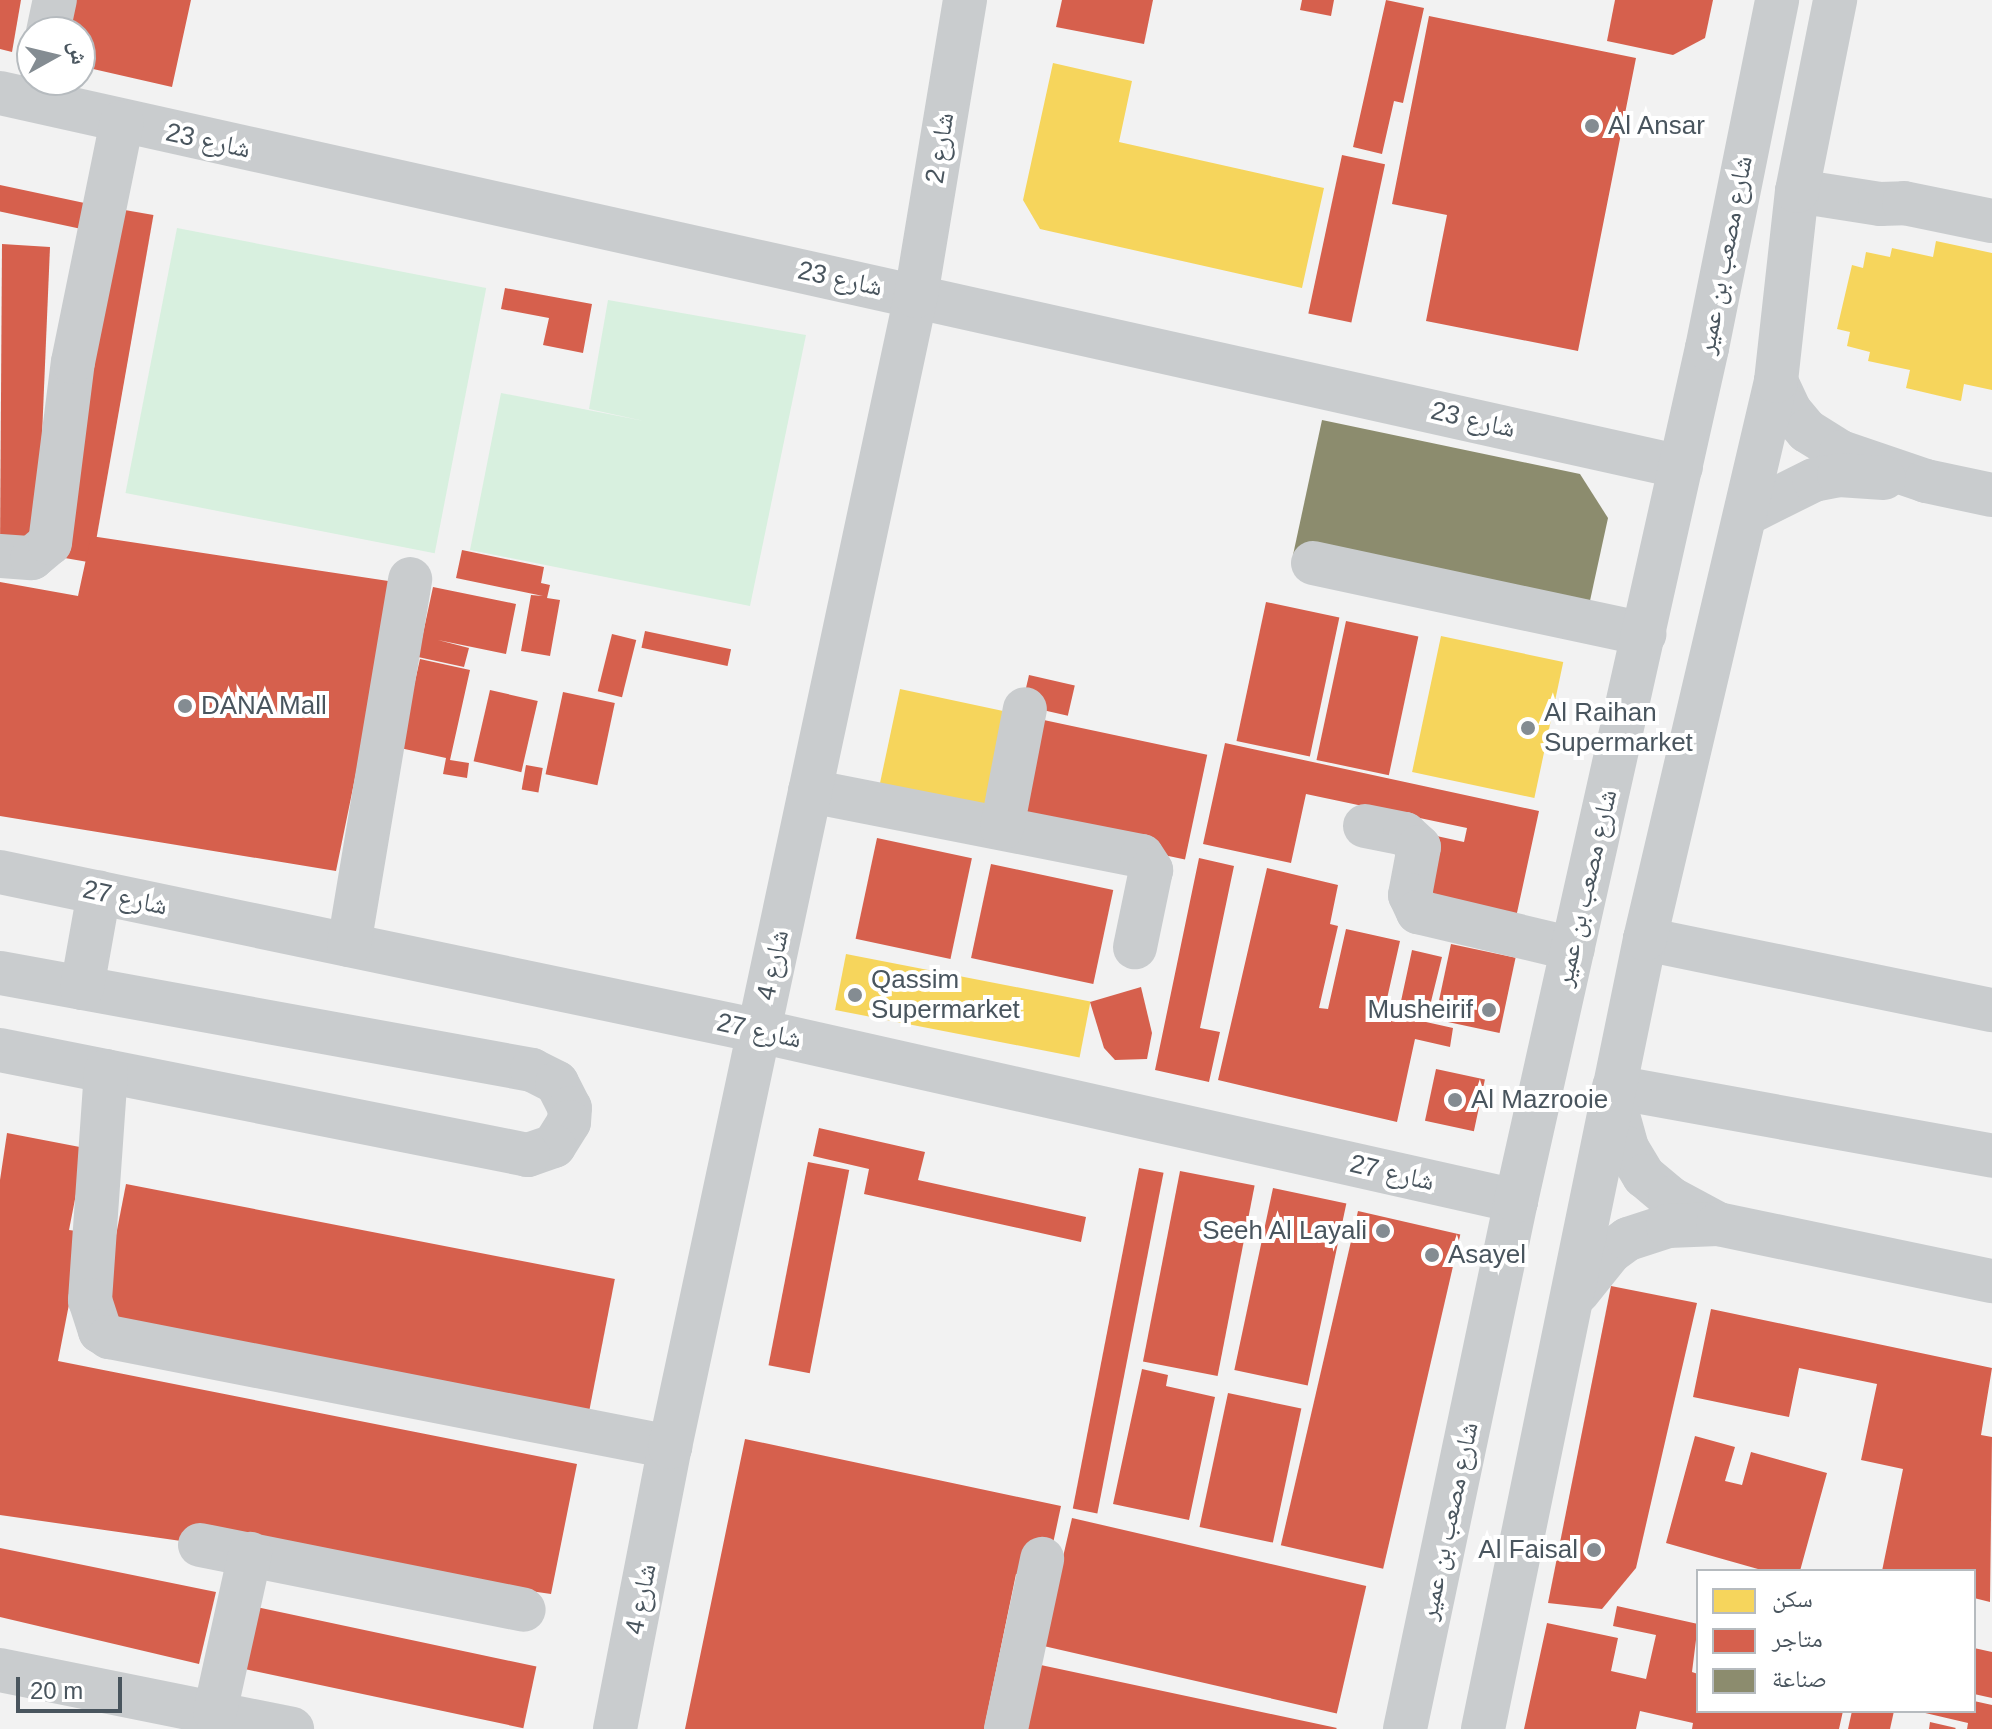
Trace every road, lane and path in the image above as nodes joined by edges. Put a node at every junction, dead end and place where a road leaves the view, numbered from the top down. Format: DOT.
graph roads {
  1 [pos="965,0"];
  2 [pos="1777,0"];
  3 [pos="1835,0"];
  4 [pos="39,96"];
  5 [pos="122,122"];
  6 [pos="1799,177"];
  7 [pos="1992,221"];
  8 [pos="916,296"];
  9 [pos="1776,381"];
  10 [pos="1681,467"];
  11 [pos="1926,481"];
  12 [pos="1992,495"];
  13 [pos="1746,514"];
  14 [pos="0,556"];
  15 [pos="1313,563"];
  16 [pos="410,579"];
  17 [pos="1644,634"];
  18 [pos="1025,709"];
  19 [pos="810,791"];
  20 [pos="1365,826"];
  21 [pos="1002,828"];
  22 [pos="0,872"];
  23 [pos="99,893"];
  24 [pos="1645,939"];
  25 [pos="349,945"];
  26 [pos="1135,947"];
  27 [pos="1573,949"];
  28 [pos="0,973"];
  29 [pos="82,988"];
  30 [pos="1992,1010"];
  31 [pos="759,1031"];
  32 [pos="0,1050"];
  33 [pos="106,1071"];
  34 [pos="1613,1091"];
  35 [pos="1992,1156"];
  36 [pos="1516,1201"];
  37 [pos="1718,1224"];
  38 [pos="1992,1281"];
  39 [pos="1575,1296"];
  40 [pos="670,1447"];
  41 [pos="200,1545"];
  42 [pos="250,1554"];
  43 [pos="1042,1559"];
  44 [pos="524,1610"];
  45 [pos="0,1670"];
  46 [pos="215,1712"];
  47 [pos="292,1729"];
  48 [pos="615,1729"];
  49 [pos="1006,1729"];
  50 [pos="1405,1729"];
  51 [pos="1483,1729"];
  1 -- 8 [label="street, شارع 2"];
  2 -- 10 [label="street, شارع مصعب بن عمير"];
  3 -- 6 [label="street"];
  4 -- 5 [label="street, شارع 23"];
  5 -- 8 [label="street, شارع 23"];
  5 -- 14 [label="street"];
  6 -- 7 [label="street"];
  6 -- 9 [label="street"];
  8 -- 10 [label="street, شارع 23"];
  8 -- 19 [label="street, شارع 4"];
  9 -- 11 [label="street"];
  9 -- 13 [label="street"];
  10 -- 17 [label="street, شارع مصعب بن عمير"];
  11 -- 12 [label="street"];
  11 -- 13 [label="street"];
  13 -- 24 [label="street"];
  15 -- 17 [label="street"];
  16 -- 25 [label="street"];
  17 -- 27 [label="street, شارع مصعب بن عمير"];
  18 -- 21 [label="street"];
  19 -- 21 [label="street"];
  19 -- 31 [label="street, شارع 4"];
  20 -- 27 [label="street"];
  21 -- 26 [label="street"];
  22 -- 23 [label="street, شارع 27"];
  23 -- 25 [label="street, شارع 27"];
  23 -- 29 [label="street"];
  24 -- 30 [label="street"];
  24 -- 34 [label="street"];
  25 -- 31 [label="street, شارع 27"];
  27 -- 36 [label="street, شارع مصعب بن عمير"];
  28 -- 29 [label="street"];
  29 -- 33 [label="street"];
  31 -- 36 [label="street, شارع 27"];
  31 -- 40 [label="street, شارع 4"];
  32 -- 33 [label="street"];
  33 -- 40 [label="street"];
  34 -- 35 [label="street"];
  34 -- 37 [label="street"];
  34 -- 39 [label="street"];
  36 -- 50 [label="street, شارع مصعب بن عمير"];
  37 -- 38 [label="street"];
  37 -- 39 [label="street"];
  39 -- 51 [label="street"];
  40 -- 48 [label="street, شارع 4"];
  41 -- 42 [label="street"];
  42 -- 44 [label="street"];
  42 -- 46 [label="street"];
  43 -- 49 [label="street"];
  45 -- 46 [label="street"];
  46 -- 47 [label="street"];
}
